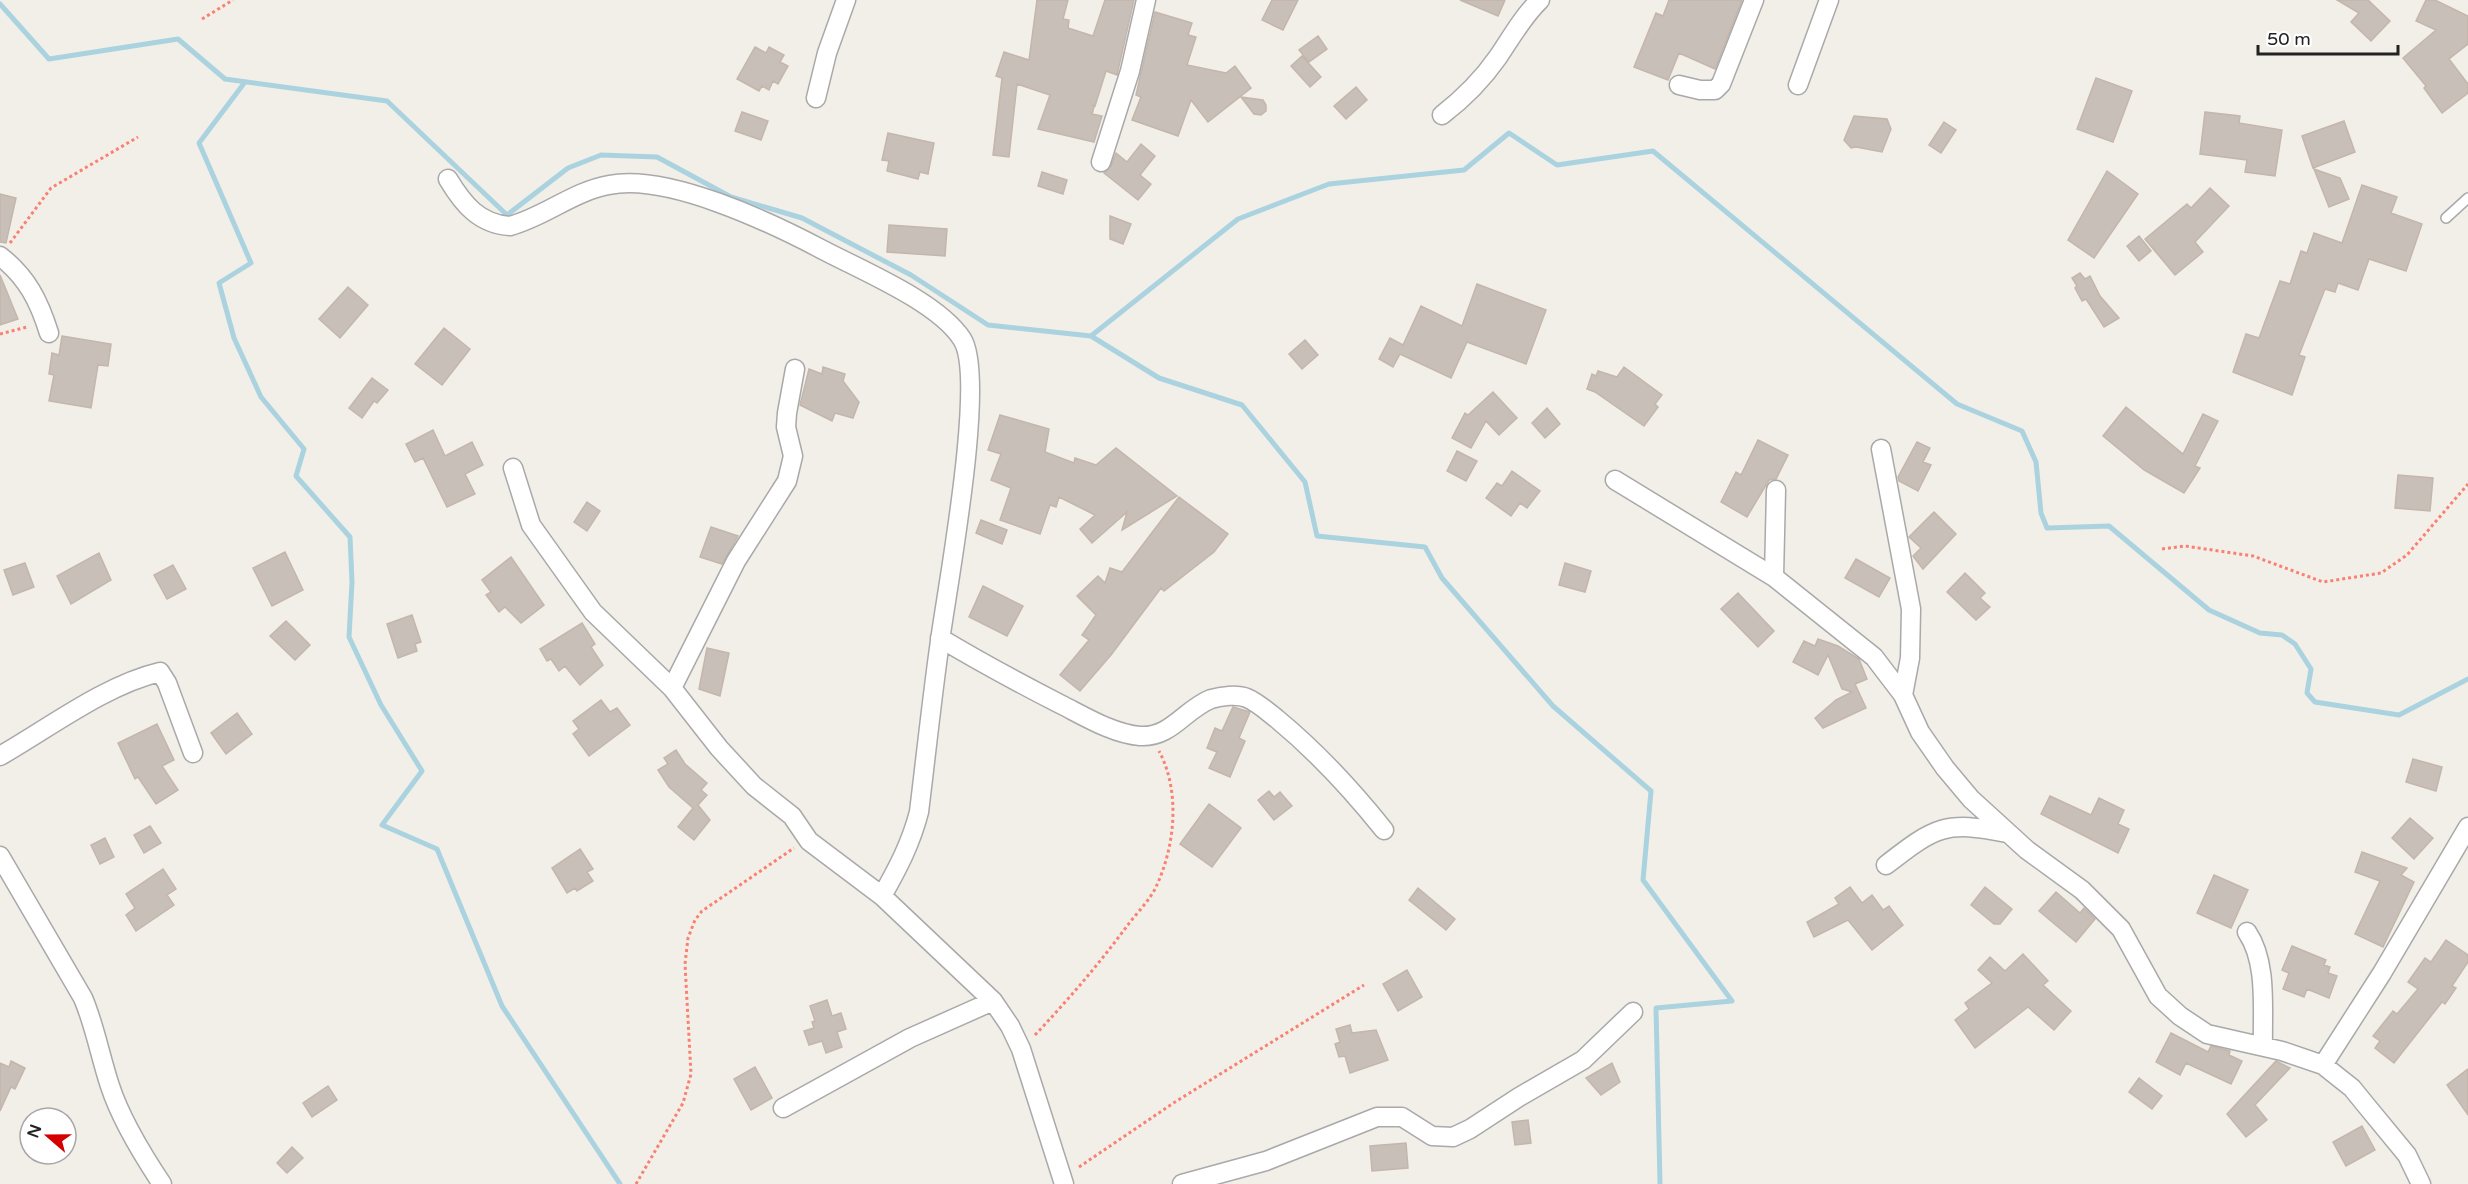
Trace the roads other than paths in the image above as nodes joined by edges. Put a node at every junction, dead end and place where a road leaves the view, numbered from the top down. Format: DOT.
graph roads {
  1 [pos="846,0"];
  2 [pos="1146,0"];
  3 [pos="1540,0"];
  4 [pos="1754,0"];
  5 [pos="1826,1"];
  6 [pos="1679,85"];
  7 [pos="1798,86"];
  8 [pos="816,98"];
  9 [pos="1442,115"];
  10 [pos="1101,162"];
  11 [pos="448,179"];
  12 [pos="2468,198"];
  13 [pos="2446,218"];
  14 [pos="0,256"];
  15 [pos="47,325"];
  16 [pos="795,369"];
  17 [pos="1881,449"];
  18 [pos="513,468"];
  19 [pos="1615,480"];
  20 [pos="1776,489"];
  21 [pos="1774,577"];
  22 [pos="940,638"];
  23 [pos="672,688"];
  24 [pos="1903,695"];
  25 [pos="193,753"];
  26 [pos="0,756"];
  27 [pos="2468,827"];
  28 [pos="1384,830"];
  29 [pos="2009,833"];
  30 [pos="0,856"];
  31 [pos="1886,865"];
  32 [pos="882,896"];
  33 [pos="2247,932"];
  34 [pos="993,1001"];
  35 [pos="1633,1012"];
  36 [pos="2263,1046"];
  37 [pos="2323,1065"];
  38 [pos="783,1108"];
  39 [pos="1063,1181"];
  40 [pos="162,1184"];
  41 [pos="1182,1184"];
  42 [pos="2421,1184"];
  1 -- 8 [label="street"];
  2 -- 10 [label="street"];
  3 -- 9 [label="street"];
  4 -- 6 [label="street"];
  5 -- 7 [label="street"];
  11 -- 22 [label="street"];
  12 -- 13 [label="lane"];
  14 -- 15 [label="street"];
  16 -- 23 [label="street"];
  17 -- 24 [label="street"];
  18 -- 23 [label="street"];
  19 -- 21 [label="street"];
  20 -- 21 [label="street"];
  21 -- 24 [label="street"];
  22 -- 28 [label="street"];
  22 -- 32 [label="street"];
  23 -- 32 [label="street"];
  24 -- 29 [label="street"];
  25 -- 26 [label="street"];
  27 -- 37 [label="street"];
  29 -- 31 [label="street"];
  29 -- 36 [label="street"];
  30 -- 40 [label="street"];
  32 -- 34 [label="street"];
  33 -- 36 [label="street"];
  34 -- 38 [label="street"];
  34 -- 39 [label="street"];
  35 -- 41 [label="street"];
  36 -- 37 [label="street"];
  37 -- 42 [label="street"];
}
